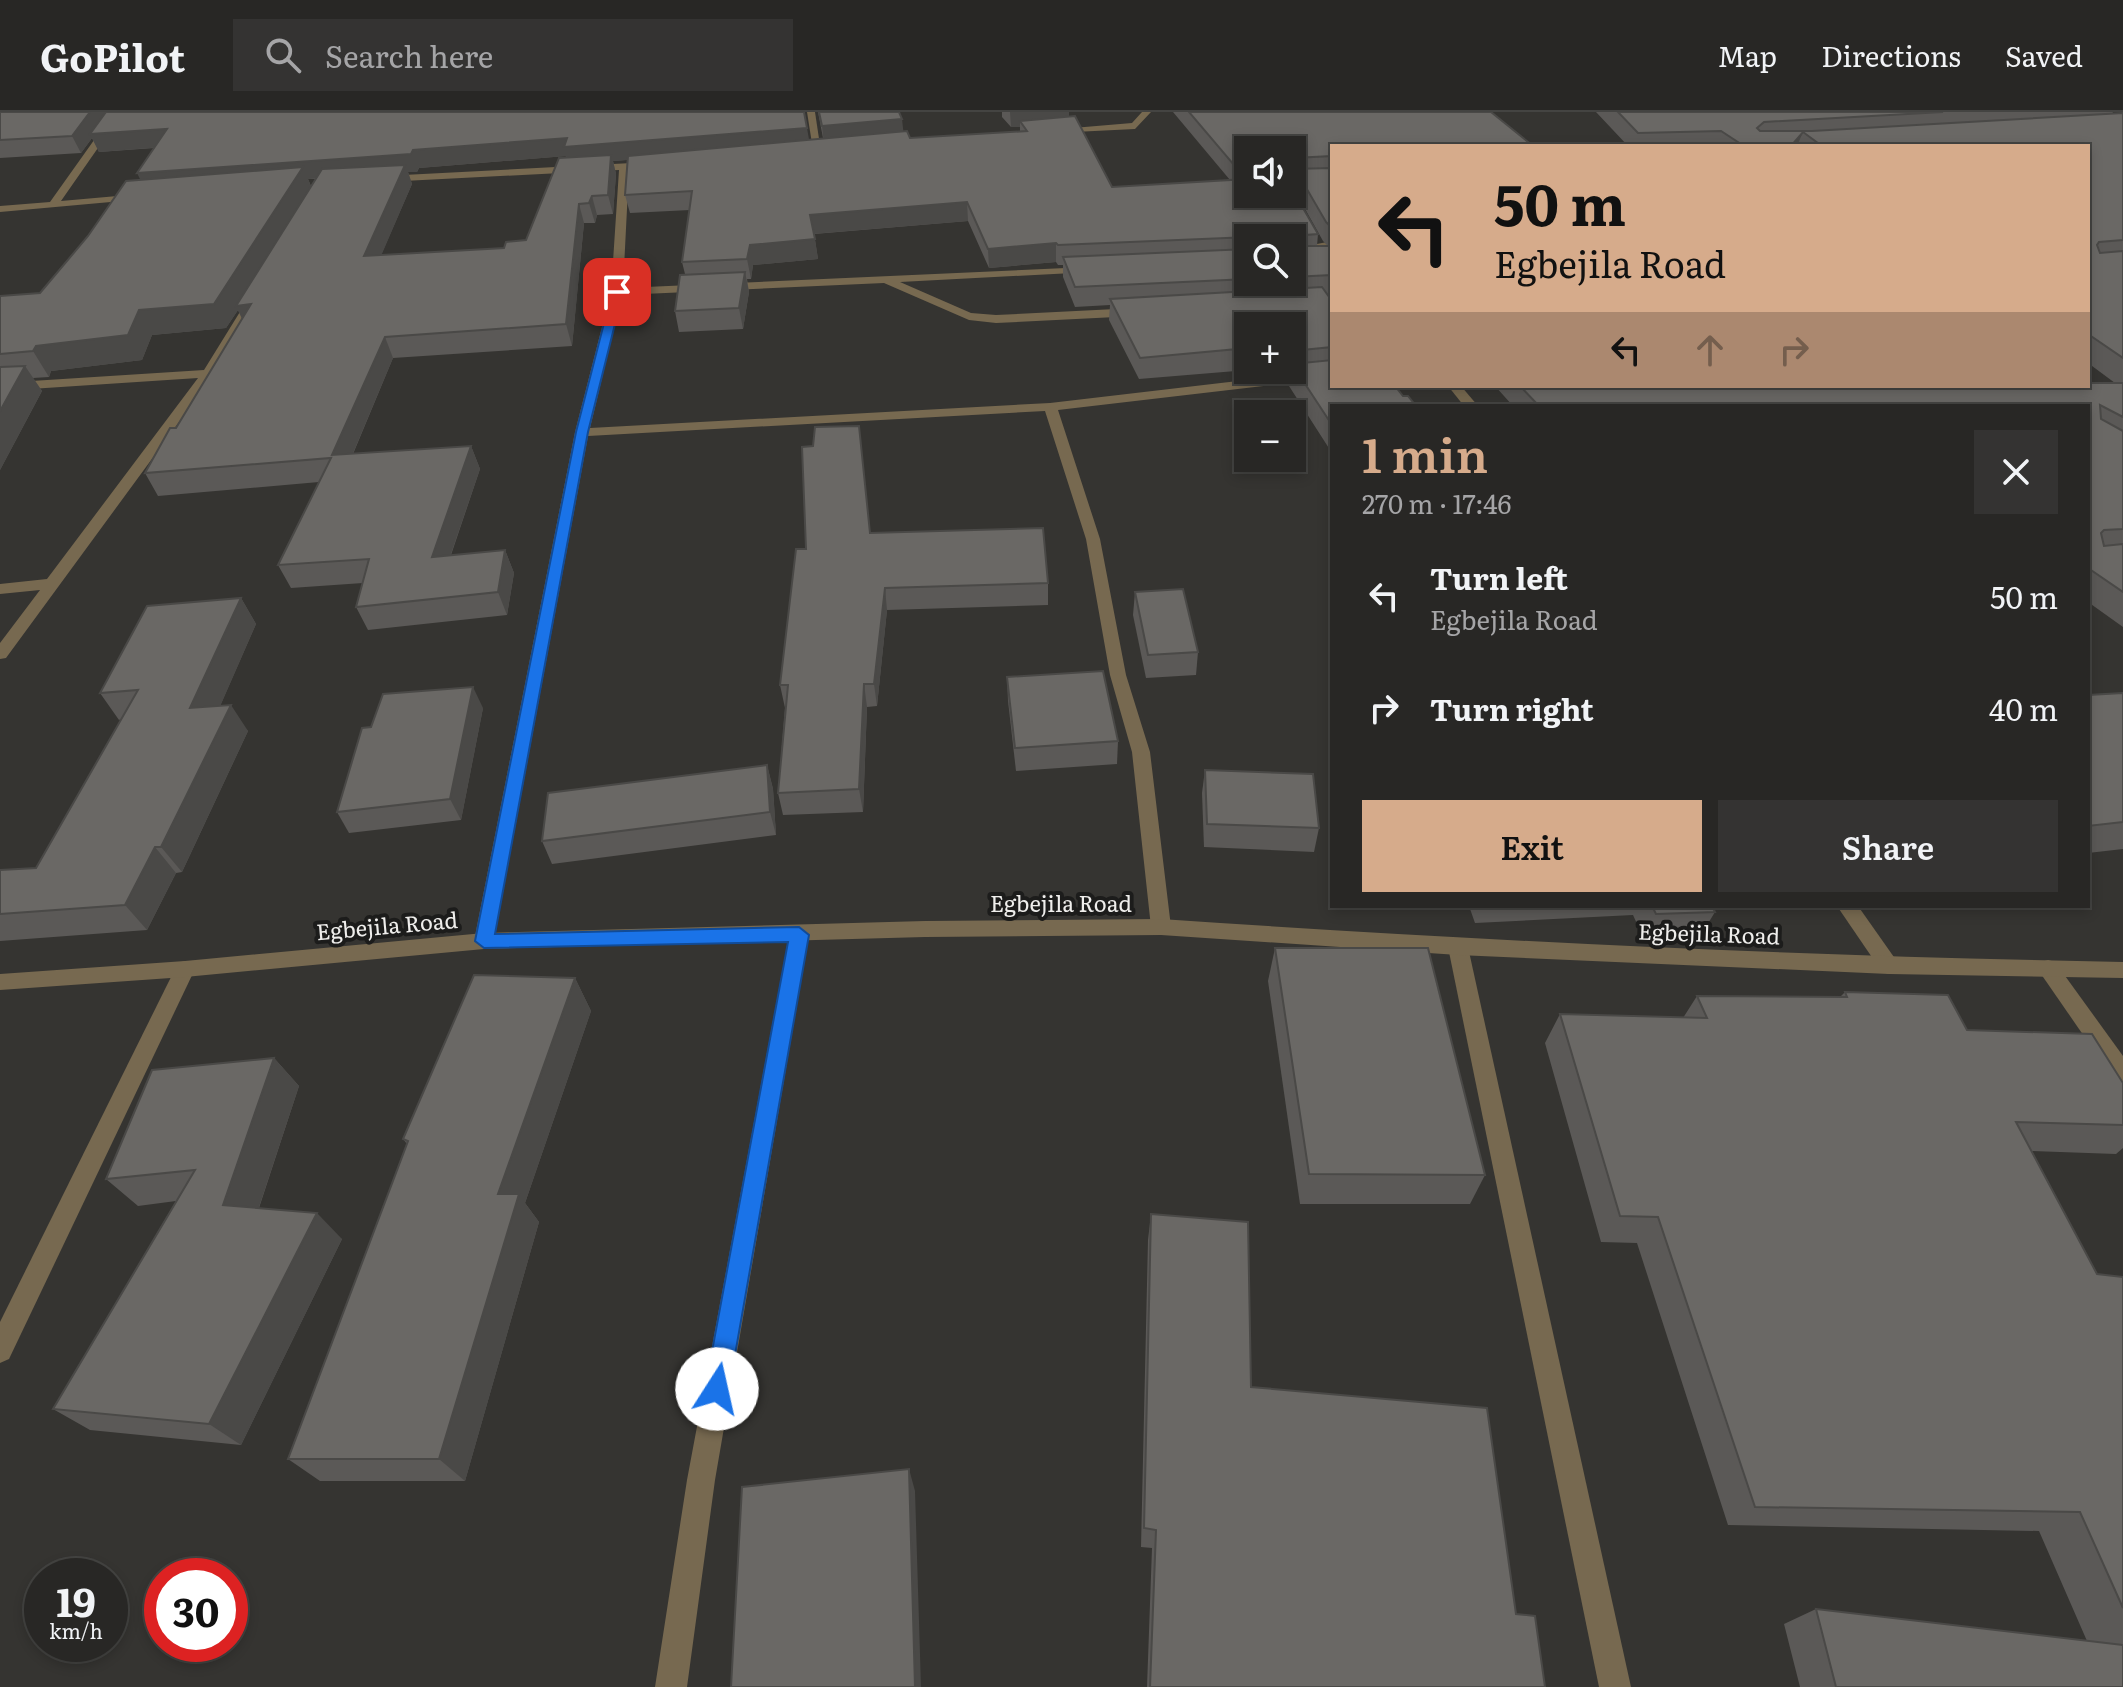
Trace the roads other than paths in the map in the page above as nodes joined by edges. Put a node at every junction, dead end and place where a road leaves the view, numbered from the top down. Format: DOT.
graph roads {
  1 [pos="119,112"];
  2 [pos="811,112"];
  3 [pos="1147,112"];
  4 [pos="1045,131"];
  5 [pos="833,149"];
  6 [pos="818,150"];
  7 [pos="803,152"];
  8 [pos="669,164"];
  9 [pos="624,168"];
  10 [pos="372,180"];
  11 [pos="159,196"];
  12 [pos="53,205"];
  13 [pos="0,209"];
  14 [pos="1310,232"];
  15 [pos="1330,244"];
  16 [pos="1317,245"];
  17 [pos="1330,258"];
  18 [pos="1105,269"];
  19 [pos="883,279"];
  20 [pos="263,285"];
  21 [pos="617,292"];
  22 [pos="1149,311"];
  23 [pos="208,374"];
  24 [pos="1330,374"];
  25 [pos="0,387"];
  26 [pos="1456,388"];
  27 [pos="1469,404"];
  28 [pos="1050,407"];
  29 [pos="582,432"];
  30 [pos="49,584"];
  31 [pos="0,589"];
  32 [pos="0,654"];
  33 [pos="1848,908"];
  34 [pos="1161,927"];
  35 [pos="799,935"];
  36 [pos="484,941"];
  37 [pos="1458,947"];
  38 [pos="1889,966"];
  39 [pos="2048,968"];
  40 [pos="185,969"];
  41 [pos="2123,970"];
  42 [pos="0,982"];
  43 [pos="2123,1074"];
  44 [pos="0,1350"];
  45 [pos="671,1687"];
  46 [pos="1615,1687"];
  1 -- 12 [label="street"];
  2 -- 6 [label="street"];
  3 -- 4 [label="street"];
  5 -- 6 [label="street"];
  6 -- 7 [label="street"];
  8 -- 9 [label="street"];
  9 -- 10 [label="street"];
  9 -- 21 [label="street"];
  11 -- 12 [label="street"];
  12 -- 13 [label="street"];
  14 -- 16 [label="street"];
  15 -- 16 [label="street"];
  16 -- 17 [label="street"];
  18 -- 19 [label="street"];
  19 -- 21 [label="street"];
  19 -- 22 [label="street"];
  20 -- 23 [label="street"];
  21 -- 29 [label="street"];
  23 -- 25 [label="street"];
  23 -- 30 [label="street"];
  24 -- 28 [label="street"];
  26 -- 27 [label="street"];
  28 -- 29 [label="street"];
  28 -- 34 [label="street"];
  29 -- 36 [label="street"];
  30 -- 31 [label="street"];
  30 -- 32 [label="street"];
  33 -- 38 [label="street"];
  34 -- 35 [label="street, Egbejila Road"];
  34 -- 37 [label="street, Egbejila Road"];
  35 -- 36 [label="street, Egbejila Road"];
  35 -- 45 [label="street"];
  36 -- 40 [label="street, Egbejila Road"];
  37 -- 38 [label="street, Egbejila Road"];
  37 -- 46 [label="street"];
  38 -- 39 [label="street, Egbejila Road"];
  39 -- 41 [label="street, Egbejila Road"];
  39 -- 43 [label="street"];
  40 -- 42 [label="street, Egbejila Road"];
  40 -- 44 [label="street"];
}
